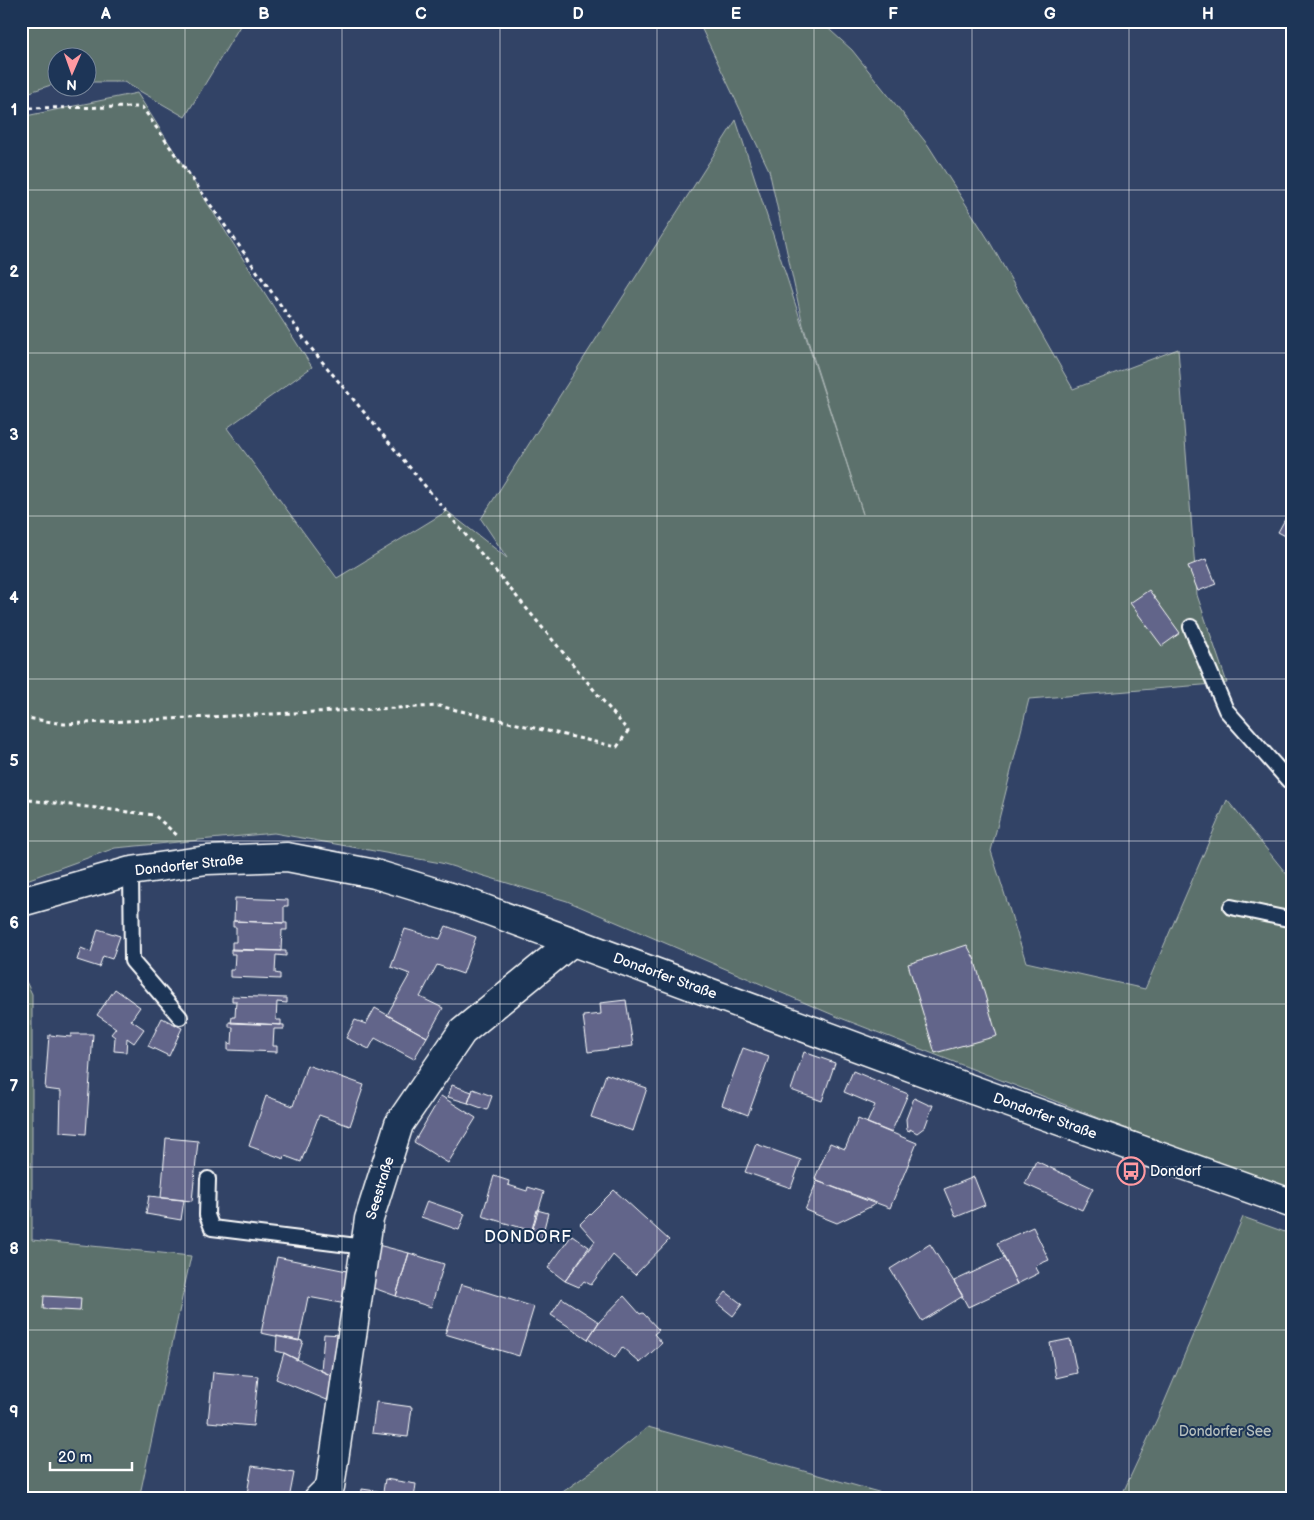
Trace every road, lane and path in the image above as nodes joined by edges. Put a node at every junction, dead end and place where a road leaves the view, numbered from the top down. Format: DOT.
graph roads {
  1 [pos="21,108"];
  2 [pos="1191,628"];
  3 [pos="21,717"];
  4 [pos="1293,781"];
  5 [pos="21,799"];
  6 [pos="207,860"];
  7 [pos="131,871"];
  8 [pos="21,902"];
  9 [pos="1232,907"];
  10 [pos="1293,920"];
  11 [pos="572,942"];
  12 [pos="180,1017"];
  13 [pos="208,1179"];
  14 [pos="1293,1204"];
  15 [pos="365,1247"];
  16 [pos="318,1499"];
  1 -- 3 [label="path"];
  2 -- 4 [label="lane"];
  5 -- 6 [label="path"];
  6 -- 7 [label="main road, Dondorfer Straße"];
  6 -- 11 [label="main road, Dondorfer Straße"];
  7 -- 8 [label="main road, Dondorfer Straße"];
  7 -- 12 [label="lane"];
  9 -- 10 [label="lane"];
  11 -- 14 [label="main road, Dondorfer Straße"];
  11 -- 15 [label="main road, Seestraße"];
  13 -- 15 [label="lane"];
  15 -- 16 [label="main road, Seestraße"];
}
